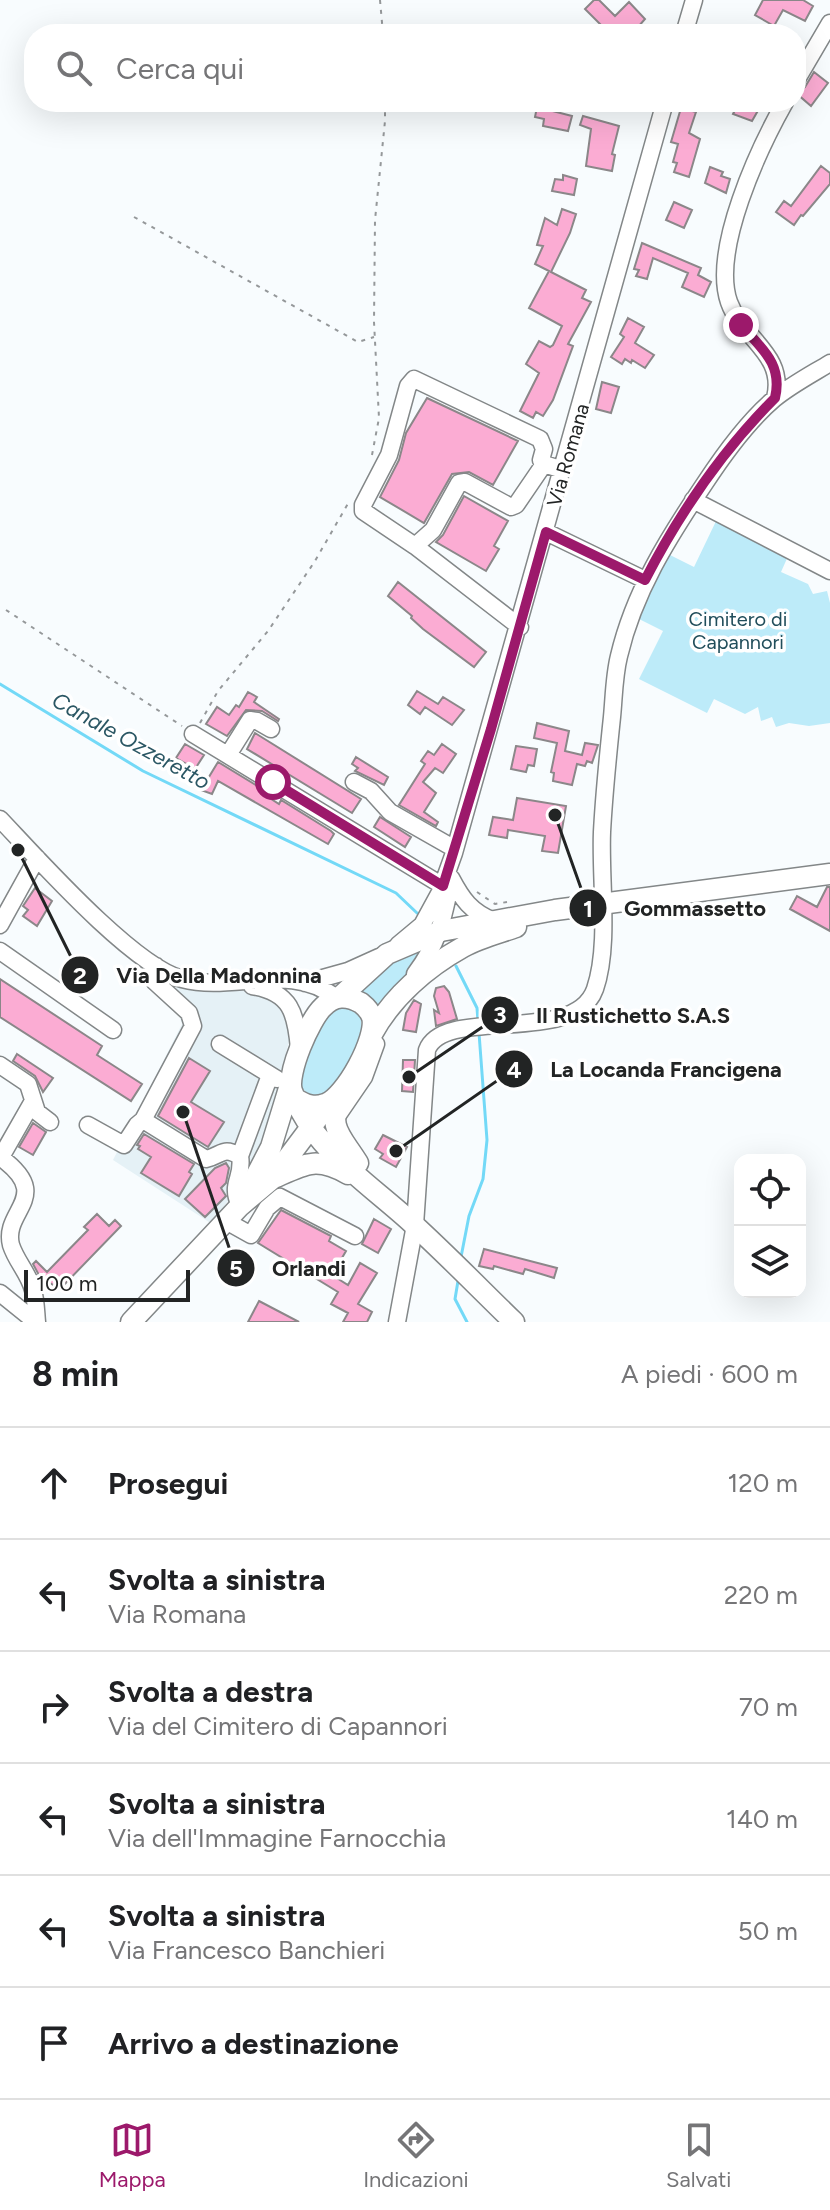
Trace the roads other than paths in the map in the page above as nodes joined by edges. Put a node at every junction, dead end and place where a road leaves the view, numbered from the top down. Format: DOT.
graph roads {
  1 [pos="694,0"];
  2 [pos="830,23"];
  3 [pos="687,24"];
  4 [pos="806,64"];
  5 [pos="662,112"];
  6 [pos="779,112"];
  7 [pos="830,363"];
  8 [pos="775,398"];
  9 [pos="544,464"];
  10 [pos="563,470"];
  11 [pos="693,500"];
  12 [pos="546,532"];
  13 [pos="415,546"];
  14 [pos="830,571"];
  15 [pos="645,580"];
  16 [pos="520,627"];
  17 [pos="271,729"];
  18 [pos="193,734"];
  19 [pos="228,755"];
  20 [pos="354,782"];
  21 [pos="0,819"];
  22 [pos="455,851"];
  23 [pos="37,858"];
  24 [pos="830,874"];
  25 [pos="447,882"];
  26 [pos="602,905"];
  27 [pos="564,910"];
  28 [pos="494,921"];
  29 [pos="0,925"];
  30 [pos="441,931"];
  31 [pos="0,951"];
  32 [pos="387,954"];
  33 [pos="156,966"];
  34 [pos="230,983"];
  35 [pos="305,983"];
  36 [pos="338,997"];
  37 [pos="398,998"];
  38 [pos="113,1030"];
  39 [pos="372,1034"];
  40 [pos="220,1044"];
  41 [pos="299,1054"];
  42 [pos="0,1065"];
  43 [pos="270,1075"];
  44 [pos="292,1089"];
  45 [pos="33,1101"];
  46 [pos="334,1105"];
  47 [pos="143,1120"];
  48 [pos="50,1122"];
  49 [pos="88,1125"];
  50 [pos="310,1128"];
  51 [pos="240,1156"];
  52 [pos="0,1157"];
  53 [pos="372,1187"];
  54 [pos="267,1191"];
  55 [pos="233,1213"];
  56 [pos="415,1225"];
  57 [pos="355,1236"];
  58 [pos="0,1293"];
  59 [pos="36,1322"];
  60 [pos="131,1322"];
  61 [pos="397,1322"];
  62 [pos="514,1322"];
  1 -- 3 [label="street"];
  2 -- 4 [label="street"];
  5 -- 10 [label="street, Via Romana"];
  6 -- 8 [label="street"];
  7 -- 8 [label="street"];
  8 -- 11 [label="street"];
  9 -- 10 [label="street"];
  9 -- 13 [label="street"];
  9 -- 13 [label="street"];
  10 -- 12 [label="street, Via Romana"];
  11 -- 14 [label="street"];
  11 -- 15 [label="street"];
  12 -- 15 [label="street"];
  12 -- 16 [label="street, Via Romana"];
  13 -- 16 [label="street"];
  15 -- 26 [label="street"];
  16 -- 22 [label="street, Via Romana"];
  17 -- 19 [label="street"];
  18 -- 19 [label="street"];
  19 -- 25 [label="street"];
  20 -- 22 [label="street"];
  21 -- 23 [label="street"];
  22 -- 25 [label="street, Via Romana"];
  23 -- 29 [label="street"];
  23 -- 33 [label="street"];
  24 -- 26 [label="main road"];
  25 -- 28 [label="street"];
  25 -- 30 [label="street"];
  25 -- 32 [label="street"];
  26 -- 27 [label="main road"];
  26 -- 56 [label="street"];
  27 -- 28 [label="main road"];
  27 -- 37 [label="main road"];
  28 -- 30 [label="main road"];
  30 -- 32 [label="main road"];
  30 -- 37 [label="street"];
  31 -- 38 [label="street"];
  32 -- 35 [label="street"];
  32 -- 36 [label="main road"];
  33 -- 34 [label="street"];
  33 -- 47 [label="street"];
  34 -- 35 [label="street"];
  34 -- 41 [label="street"];
  35 -- 36 [label="street"];
  36 -- 39 [label="main road"];
  36 -- 41 [label="main road"];
  37 -- 39 [label="main road"];
  39 -- 46 [label="main road"];
  39 -- 46 [label="street"];
  40 -- 43 [label="street"];
  41 -- 44 [label="main road"];
  42 -- 45 [label="street"];
  43 -- 44 [label="street"];
  43 -- 51 [label="street"];
  44 -- 46 [label="main road"];
  44 -- 50 [label="main road"];
  44 -- 55 [label="main road"];
  45 -- 48 [label="street"];
  45 -- 52 [label="street"];
  46 -- 50 [label="main road"];
  46 -- 53 [label="main road"];
  47 -- 49 [label="street"];
  47 -- 51 [label="street"];
  50 -- 53 [label="main road"];
  50 -- 54 [label="main road"];
  51 -- 55 [label="street"];
  52 -- 59 [label="street"];
  53 -- 54 [label="main road"];
  53 -- 56 [label="main road"];
  54 -- 55 [label="main road"];
  54 -- 55 [label="street"];
  54 -- 57 [label="street"];
  55 -- 60 [label="main road"];
  56 -- 61 [label="street"];
  56 -- 62 [label="main road"];
  58 -- 59 [label="street"];
}
